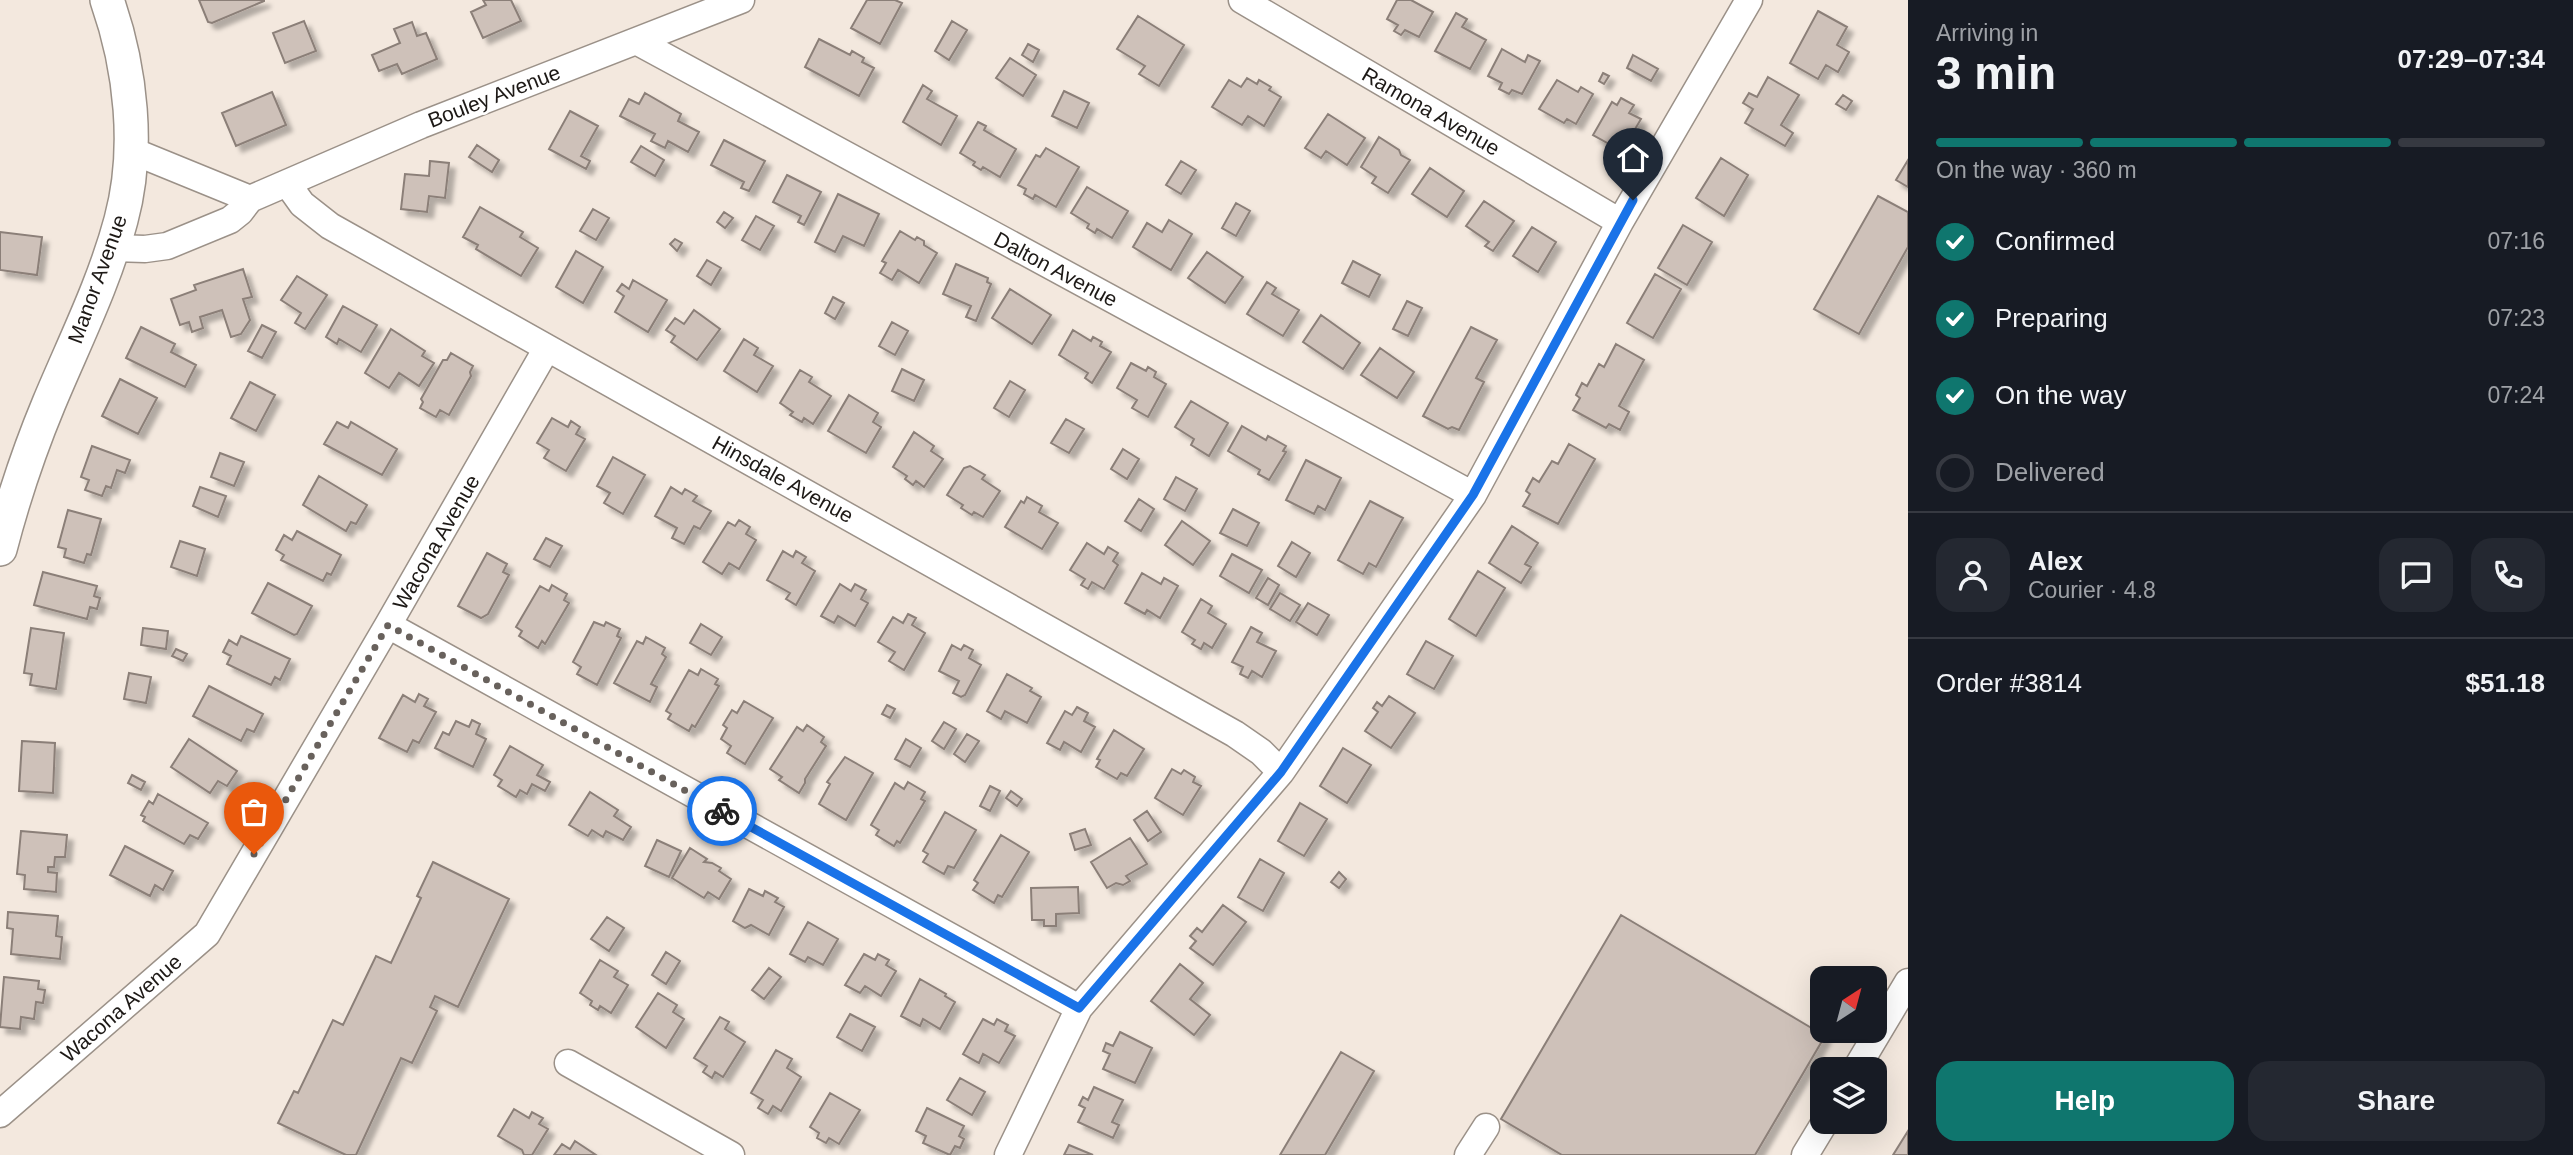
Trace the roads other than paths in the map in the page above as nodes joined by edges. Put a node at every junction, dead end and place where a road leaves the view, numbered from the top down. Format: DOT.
graph roads {
  1 [pos="107,0"];
  2 [pos="741,0"];
  3 [pos="1242,0"];
  4 [pos="1749,0"];
  5 [pos="638,42"];
  6 [pos="130,150"];
  7 [pos="287,183"];
  8 [pos="250,199"];
  9 [pos="1620,222"];
  10 [pos="113,248"];
  11 [pos="547,348"];
  12 [pos="1473,495"];
  13 [pos="0,549"];
  14 [pos="388,625"];
  15 [pos="1281,772"];
  16 [pos="1908,982"];
  17 [pos="1079,1008"];
  18 [pos="1863,1057"];
  19 [pos="568,1063"];
  20 [pos="0,1114"];
  21 [pos="1486,1127"];
  22 [pos="1818,1134"];
  23 [pos="731,1155"];
  24 [pos="1008,1155"];
  25 [pos="1468,1155"];
  26 [pos="1805,1155"];
  1 -- 6 [label="main road, Manor Avenue"];
  2 -- 5 [label="street, Bouley Avenue"];
  3 -- 9 [label="street, Ramona Avenue"];
  4 -- 9 [label="street"];
  5 -- 7 [label="street, Bouley Avenue"];
  5 -- 12 [label="street, Dalton Avenue"];
  6 -- 8 [label="street"];
  6 -- 10 [label="main road, Manor Avenue"];
  7 -- 8 [label="street, Bouley Avenue"];
  7 -- 11 [label="street, Hinsdale Avenue"];
  8 -- 10 [label="street, Bouley Avenue"];
  9 -- 12 [label="street"];
  10 -- 13 [label="main road, Manor Avenue"];
  11 -- 14 [label="street, Wacona Avenue"];
  11 -- 15 [label="street, Hinsdale Avenue"];
  12 -- 15 [label="street"];
  14 -- 17 [label="street"];
  14 -- 20 [label="street, Wacona Avenue"];
  15 -- 17 [label="street"];
  16 -- 18 [label="street"];
  17 -- 24 [label="street"];
  19 -- 23 [label="street"];
  21 -- 25 [label="street"];
  22 -- 26 [label="street"];
}
